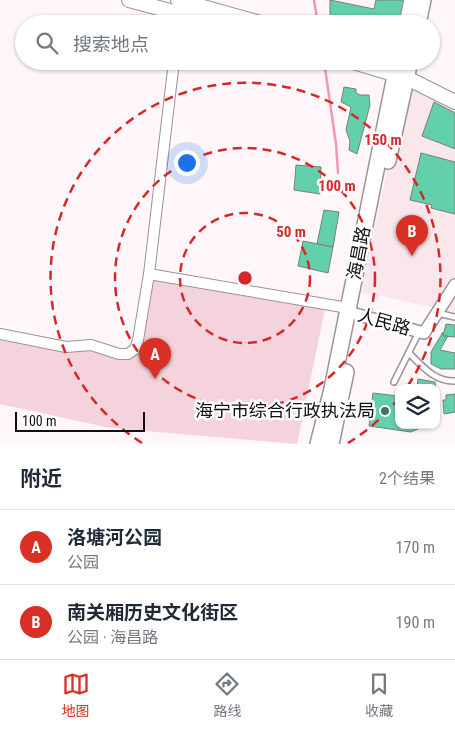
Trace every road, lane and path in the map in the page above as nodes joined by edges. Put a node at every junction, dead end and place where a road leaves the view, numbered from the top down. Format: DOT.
graph roads {
  1 [pos="130,0"];
  2 [pos="412,0"];
  3 [pos="423,0"];
  4 [pos="178,12"];
  5 [pos="200,15"];
  6 [pos="409,15"];
  7 [pos="420,15"];
  8 [pos="173,70"];
  9 [pos="403,70"];
  10 [pos="406,70"];
  11 [pos="407,70"];
  12 [pos="455,94"];
  13 [pos="455,102"];
  14 [pos="149,274"];
  15 [pos="455,286"];
  16 [pos="351,311"];
  17 [pos="437,313"];
  18 [pos="455,317"];
  19 [pos="420,332"];
  20 [pos="0,334"];
  21 [pos="409,353"];
  22 [pos="455,381"];
  23 [pos="394,382"];
  24 [pos="331,418"];
  25 [pos="318,444"];
  26 [pos="331,444"];
  1 -- 4 [label="main road"];
  2 -- 6 [label="main road"];
  3 -- 7 [label="main road"];
  4 -- 5 [label="main road"];
  8 -- 14 [label="street"];
  9 -- 16 [label="main road, 海昌路"];
  10 -- 13 [label="main road"];
  11 -- 12 [label="main road"];
  14 -- 16 [label="street"];
  14 -- 20 [label="street"];
  15 -- 17 [label="street, 人民路"];
  16 -- 19 [label="street, 人民路"];
  16 -- 24 [label="main road, 海昌路"];
  17 -- 18 [label="lane"];
  17 -- 19 [label="street, 人民路"];
  19 -- 21 [label="lane"];
  21 -- 22 [label="lane"];
  21 -- 23 [label="lane"];
  24 -- 25 [label="main road, 海昌路"];
  24 -- 26 [label="main road, 海昌路"];
}
